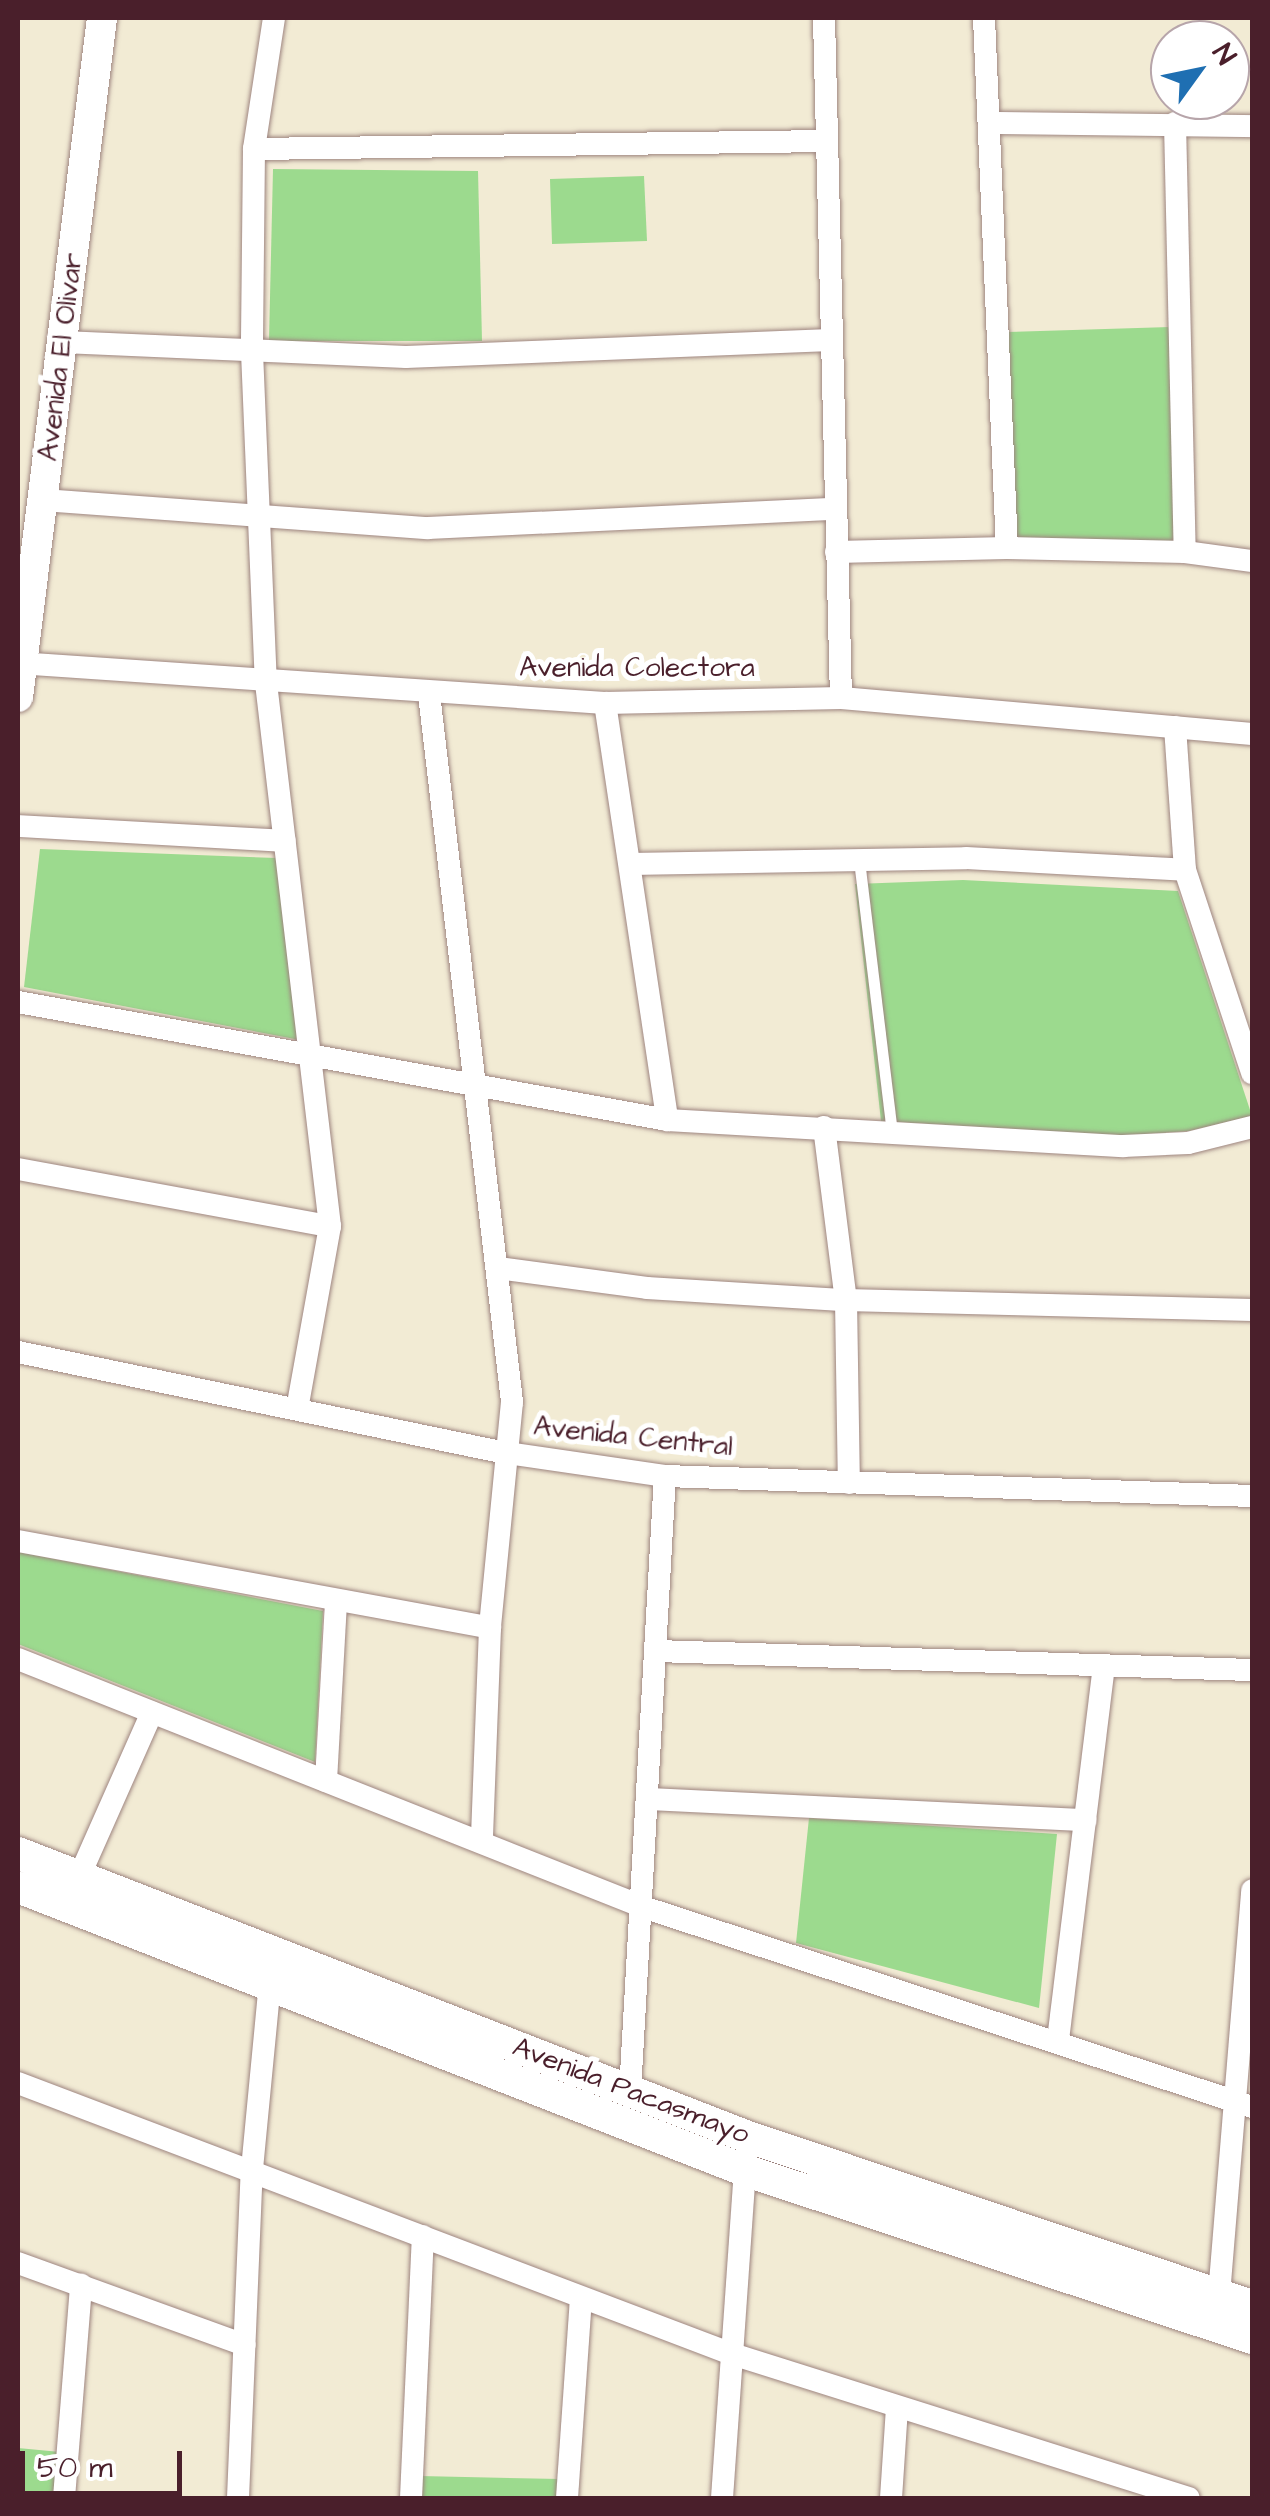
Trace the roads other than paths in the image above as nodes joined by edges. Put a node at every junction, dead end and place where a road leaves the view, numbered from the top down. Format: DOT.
graph roads {
  1 [pos="102,18"];
  2 [pos="274,18"];
  3 [pos="824,18"];
  4 [pos="984,18"];
  5 [pos="988,123"];
  6 [pos="1176,123"];
  7 [pos="1252,126"];
  8 [pos="826,141"];
  9 [pos="254,149"];
  10 [pos="831,340"];
  11 [pos="63,342"];
  12 [pos="252,352"];
  13 [pos="43,500"];
  14 [pos="835,509"];
  15 [pos="258,516"];
  16 [pos="1007,548"];
  17 [pos="836,552"];
  18 [pos="1185,552"];
  19 [pos="1252,561"];
  20 [pos="19,663"];
  21 [pos="266,683"];
  22 [pos="428,694"];
  23 [pos="18,697"];
  24 [pos="841,698"];
  25 [pos="604,703"];
  26 [pos="1175,728"];
  27 [pos="1252,734"];
  28 [pos="18,826"];
  29 [pos="285,842"];
  30 [pos="859,860"];
  31 [pos="630,864"];
  32 [pos="1185,870"];
  33 [pos="18,1002"];
  34 [pos="311,1054"];
  35 [pos="1252,1073"];
  36 [pos="476,1088"];
  37 [pos="667,1120"];
  38 [pos="824,1127"];
  39 [pos="1252,1127"];
  40 [pos="892,1132"];
  41 [pos="18,1169"];
  42 [pos="330,1226"];
  43 [pos="498,1268"];
  44 [pos="846,1300"];
  45 [pos="1252,1310"];
  46 [pos="18,1352"];
  47 [pos="297,1409"];
  48 [pos="507,1453"];
  49 [pos="666,1476"];
  50 [pos="848,1483"];
  51 [pos="1252,1496"];
  52 [pos="18,1540"];
  53 [pos="336,1600"];
  54 [pos="490,1628"];
  55 [pos="656,1650"];
  56 [pos="18,1659"];
  57 [pos="1104,1668"];
  58 [pos="1252,1670"];
  59 [pos="152,1712"];
  60 [pos="326,1781"];
  61 [pos="650,1799"];
  62 [pos="1085,1820"];
  63 [pos="482,1841"];
  64 [pos="18,1853"];
  65 [pos="79,1877"];
  66 [pos="18,1887"];
  67 [pos="1252,1890"];
  68 [pos="644,1907"];
  69 [pos="1250,1954"];
  70 [pos="271,1969"];
  71 [pos="1058,2040"];
  72 [pos="18,2083"];
  73 [pos="630,2092"];
  74 [pos="1244,2104"];
  75 [pos="748,2137"];
  76 [pos="252,2170"];
  77 [pos="744,2170"];
  78 [pos="423,2236"];
  79 [pos="18,2263"];
  80 [pos="81,2284"];
  81 [pos="1219,2295"];
  82 [pos="581,2298"];
  83 [pos="1252,2306"];
  84 [pos="1252,2338"];
  85 [pos="245,2345"];
  86 [pos="729,2353"];
  87 [pos="896,2408"];
  88 [pos="1105,2474"];
  89 [pos="64,2498"];
  90 [pos="238,2498"];
  91 [pos="411,2498"];
  92 [pos="568,2498"];
  93 [pos="722,2498"];
  94 [pos="891,2498"];
  95 [pos="1103,2498"];
  96 [pos="1189,2498"];
  1 -- 11 [label="street, Avenida El Olivar"];
  2 -- 9 [label="street"];
  3 -- 8 [label="street"];
  4 -- 5 [label="street"];
  5 -- 6 [label="street"];
  5 -- 16 [label="street"];
  6 -- 7 [label="street"];
  6 -- 18 [label="street"];
  8 -- 9 [label="street"];
  8 -- 10 [label="street"];
  9 -- 12 [label="street"];
  10 -- 12 [label="street"];
  10 -- 14 [label="street"];
  11 -- 12 [label="street"];
  11 -- 13 [label="street, Avenida El Olivar"];
  12 -- 15 [label="street"];
  13 -- 15 [label="street"];
  13 -- 20 [label="street, Avenida El Olivar"];
  14 -- 15 [label="street"];
  14 -- 17 [label="street"];
  15 -- 21 [label="street"];
  16 -- 17 [label="street"];
  16 -- 18 [label="street"];
  17 -- 24 [label="street"];
  18 -- 19 [label="street"];
  20 -- 21 [label="street, Avenida Colectora"];
  20 -- 23 [label="street, Avenida El Olivar"];
  21 -- 22 [label="street, Avenida Colectora"];
  21 -- 29 [label="street"];
  22 -- 25 [label="street, Avenida Colectora"];
  22 -- 36 [label="street"];
  24 -- 25 [label="street, Avenida Colectora"];
  24 -- 26 [label="street, Avenida Colectora"];
  25 -- 31 [label="street"];
  26 -- 27 [label="street, Avenida Colectora"];
  26 -- 32 [label="street"];
  28 -- 29 [label="street"];
  29 -- 34 [label="street"];
  30 -- 31 [label="street"];
  30 -- 32 [label="street"];
  30 -- 40 [label="lane"];
  31 -- 37 [label="street"];
  32 -- 35 [label="street"];
  33 -- 34 [label="street"];
  34 -- 36 [label="street"];
  34 -- 42 [label="street"];
  36 -- 37 [label="street"];
  36 -- 43 [label="street"];
  37 -- 38 [label="street"];
  38 -- 40 [label="street"];
  38 -- 44 [label="street"];
  39 -- 40 [label="street"];
  41 -- 42 [label="street"];
  42 -- 47 [label="street"];
  43 -- 44 [label="street"];
  43 -- 48 [label="street"];
  44 -- 45 [label="street"];
  44 -- 50 [label="street"];
  46 -- 47 [label="street, Avenida Central"];
  47 -- 48 [label="street, Avenida Central"];
  48 -- 49 [label="street, Avenida Central"];
  48 -- 54 [label="street"];
  49 -- 50 [label="street, Avenida Central"];
  49 -- 55 [label="street"];
  50 -- 51 [label="street, Avenida Central"];
  52 -- 53 [label="street"];
  53 -- 54 [label="street"];
  53 -- 60 [label="street"];
  54 -- 63 [label="street"];
  55 -- 57 [label="street"];
  55 -- 61 [label="street"];
  56 -- 59 [label="street"];
  57 -- 58 [label="street"];
  57 -- 62 [label="street"];
  59 -- 60 [label="street"];
  59 -- 65 [label="street"];
  60 -- 63 [label="street"];
  61 -- 62 [label="street"];
  61 -- 68 [label="street"];
  62 -- 71 [label="street"];
  63 -- 68 [label="street"];
  64 -- 65 [label="main road, Avenida Pacasmayo"];
  65 -- 70 [label="main road, Avenida Pacasmayo"];
  66 -- 70 [label="main road, Avenida Pacasmayo"];
  67 -- 69 [label="street"];
  68 -- 71 [label="street"];
  68 -- 73 [label="street"];
  69 -- 74 [label="street"];
  70 -- 73 [label="main road, Avenida Pacasmayo"];
  70 -- 76 [label="street"];
  70 -- 77 [label="main road, Avenida Pacasmayo"];
  71 -- 74 [label="street"];
  72 -- 76 [label="street"];
  73 -- 75 [label="main road, Avenida Pacasmayo"];
  74 -- 81 [label="street"];
  75 -- 77 [label="street"];
  75 -- 81 [label="main road, Avenida Pacasmayo"];
  76 -- 78 [label="street"];
  76 -- 85 [label="street"];
  77 -- 84 [label="main road, Avenida Pacasmayo"];
  77 -- 86 [label="street"];
  78 -- 82 [label="street"];
  78 -- 91 [label="street"];
  79 -- 80 [label="street"];
  80 -- 85 [label="street"];
  80 -- 89 [label="street"];
  81 -- 83 [label="main road, Avenida Pacasmayo"];
  82 -- 86 [label="street"];
  82 -- 92 [label="street"];
  85 -- 90 [label="street"];
  86 -- 87 [label="street"];
  86 -- 93 [label="street"];
  87 -- 88 [label="street"];
  87 -- 94 [label="street"];
  88 -- 95 [label="street"];
  88 -- 96 [label="street"];
}
